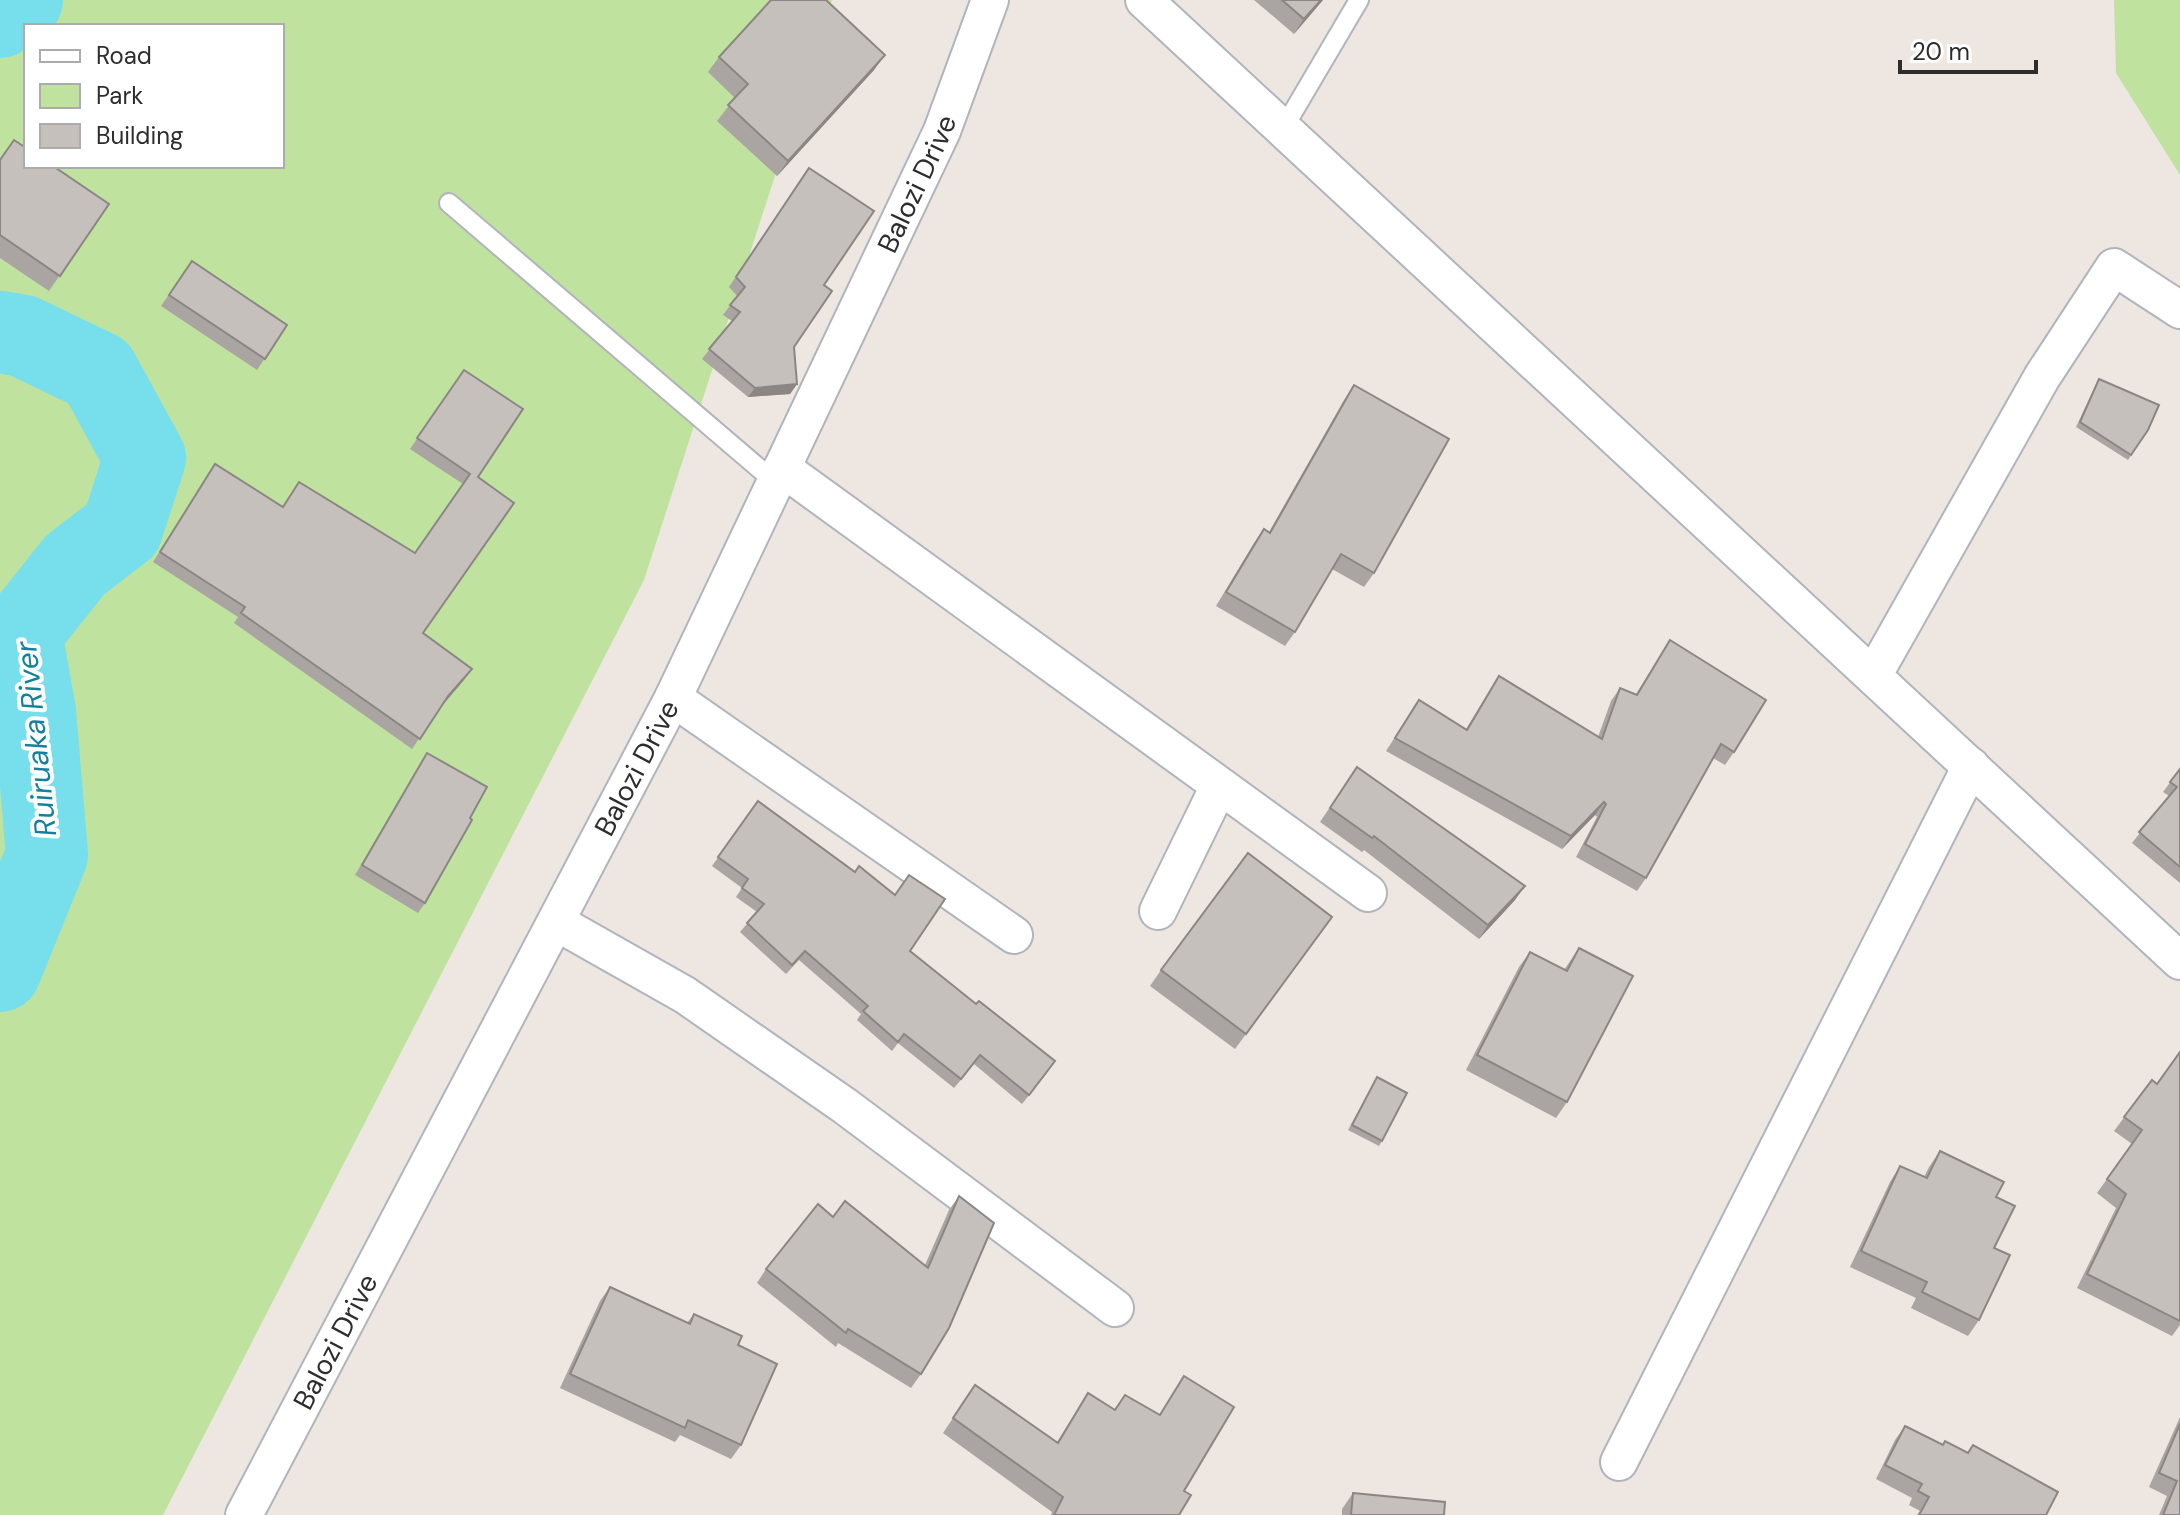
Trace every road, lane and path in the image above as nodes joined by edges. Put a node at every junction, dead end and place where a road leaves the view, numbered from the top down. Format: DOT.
graph roads {
  1 [pos="990,0"];
  2 [pos="1144,0"];
  3 [pos="1359,0"];
  4 [pos="1283,129"];
  5 [pos="449,203"];
  6 [pos="2180,310"];
  7 [pos="779,475"];
  8 [pos="1873,676"];
  9 [pos="673,698"];
  10 [pos="1971,766"];
  11 [pos="1219,786"];
  12 [pos="1368,893"];
  13 [pos="1158,911"];
  14 [pos="556,922"];
  15 [pos="1014,935"];
  16 [pos="2180,961"];
  17 [pos="1115,1308"];
  18 [pos="1619,1462"];
  19 [pos="244,1515"];
  1 -- 7 [label="street, Balozi Drive"];
  2 -- 4 [label="street"];
  3 -- 4 [label="lane"];
  4 -- 8 [label="street"];
  5 -- 7 [label="lane"];
  6 -- 8 [label="street"];
  7 -- 9 [label="street, Balozi Drive"];
  7 -- 11 [label="street"];
  8 -- 10 [label="street"];
  9 -- 14 [label="street, Balozi Drive"];
  9 -- 15 [label="street"];
  10 -- 16 [label="street"];
  10 -- 18 [label="street"];
  11 -- 12 [label="street"];
  11 -- 13 [label="street"];
  14 -- 17 [label="street"];
  14 -- 19 [label="street, Balozi Drive"];
}
